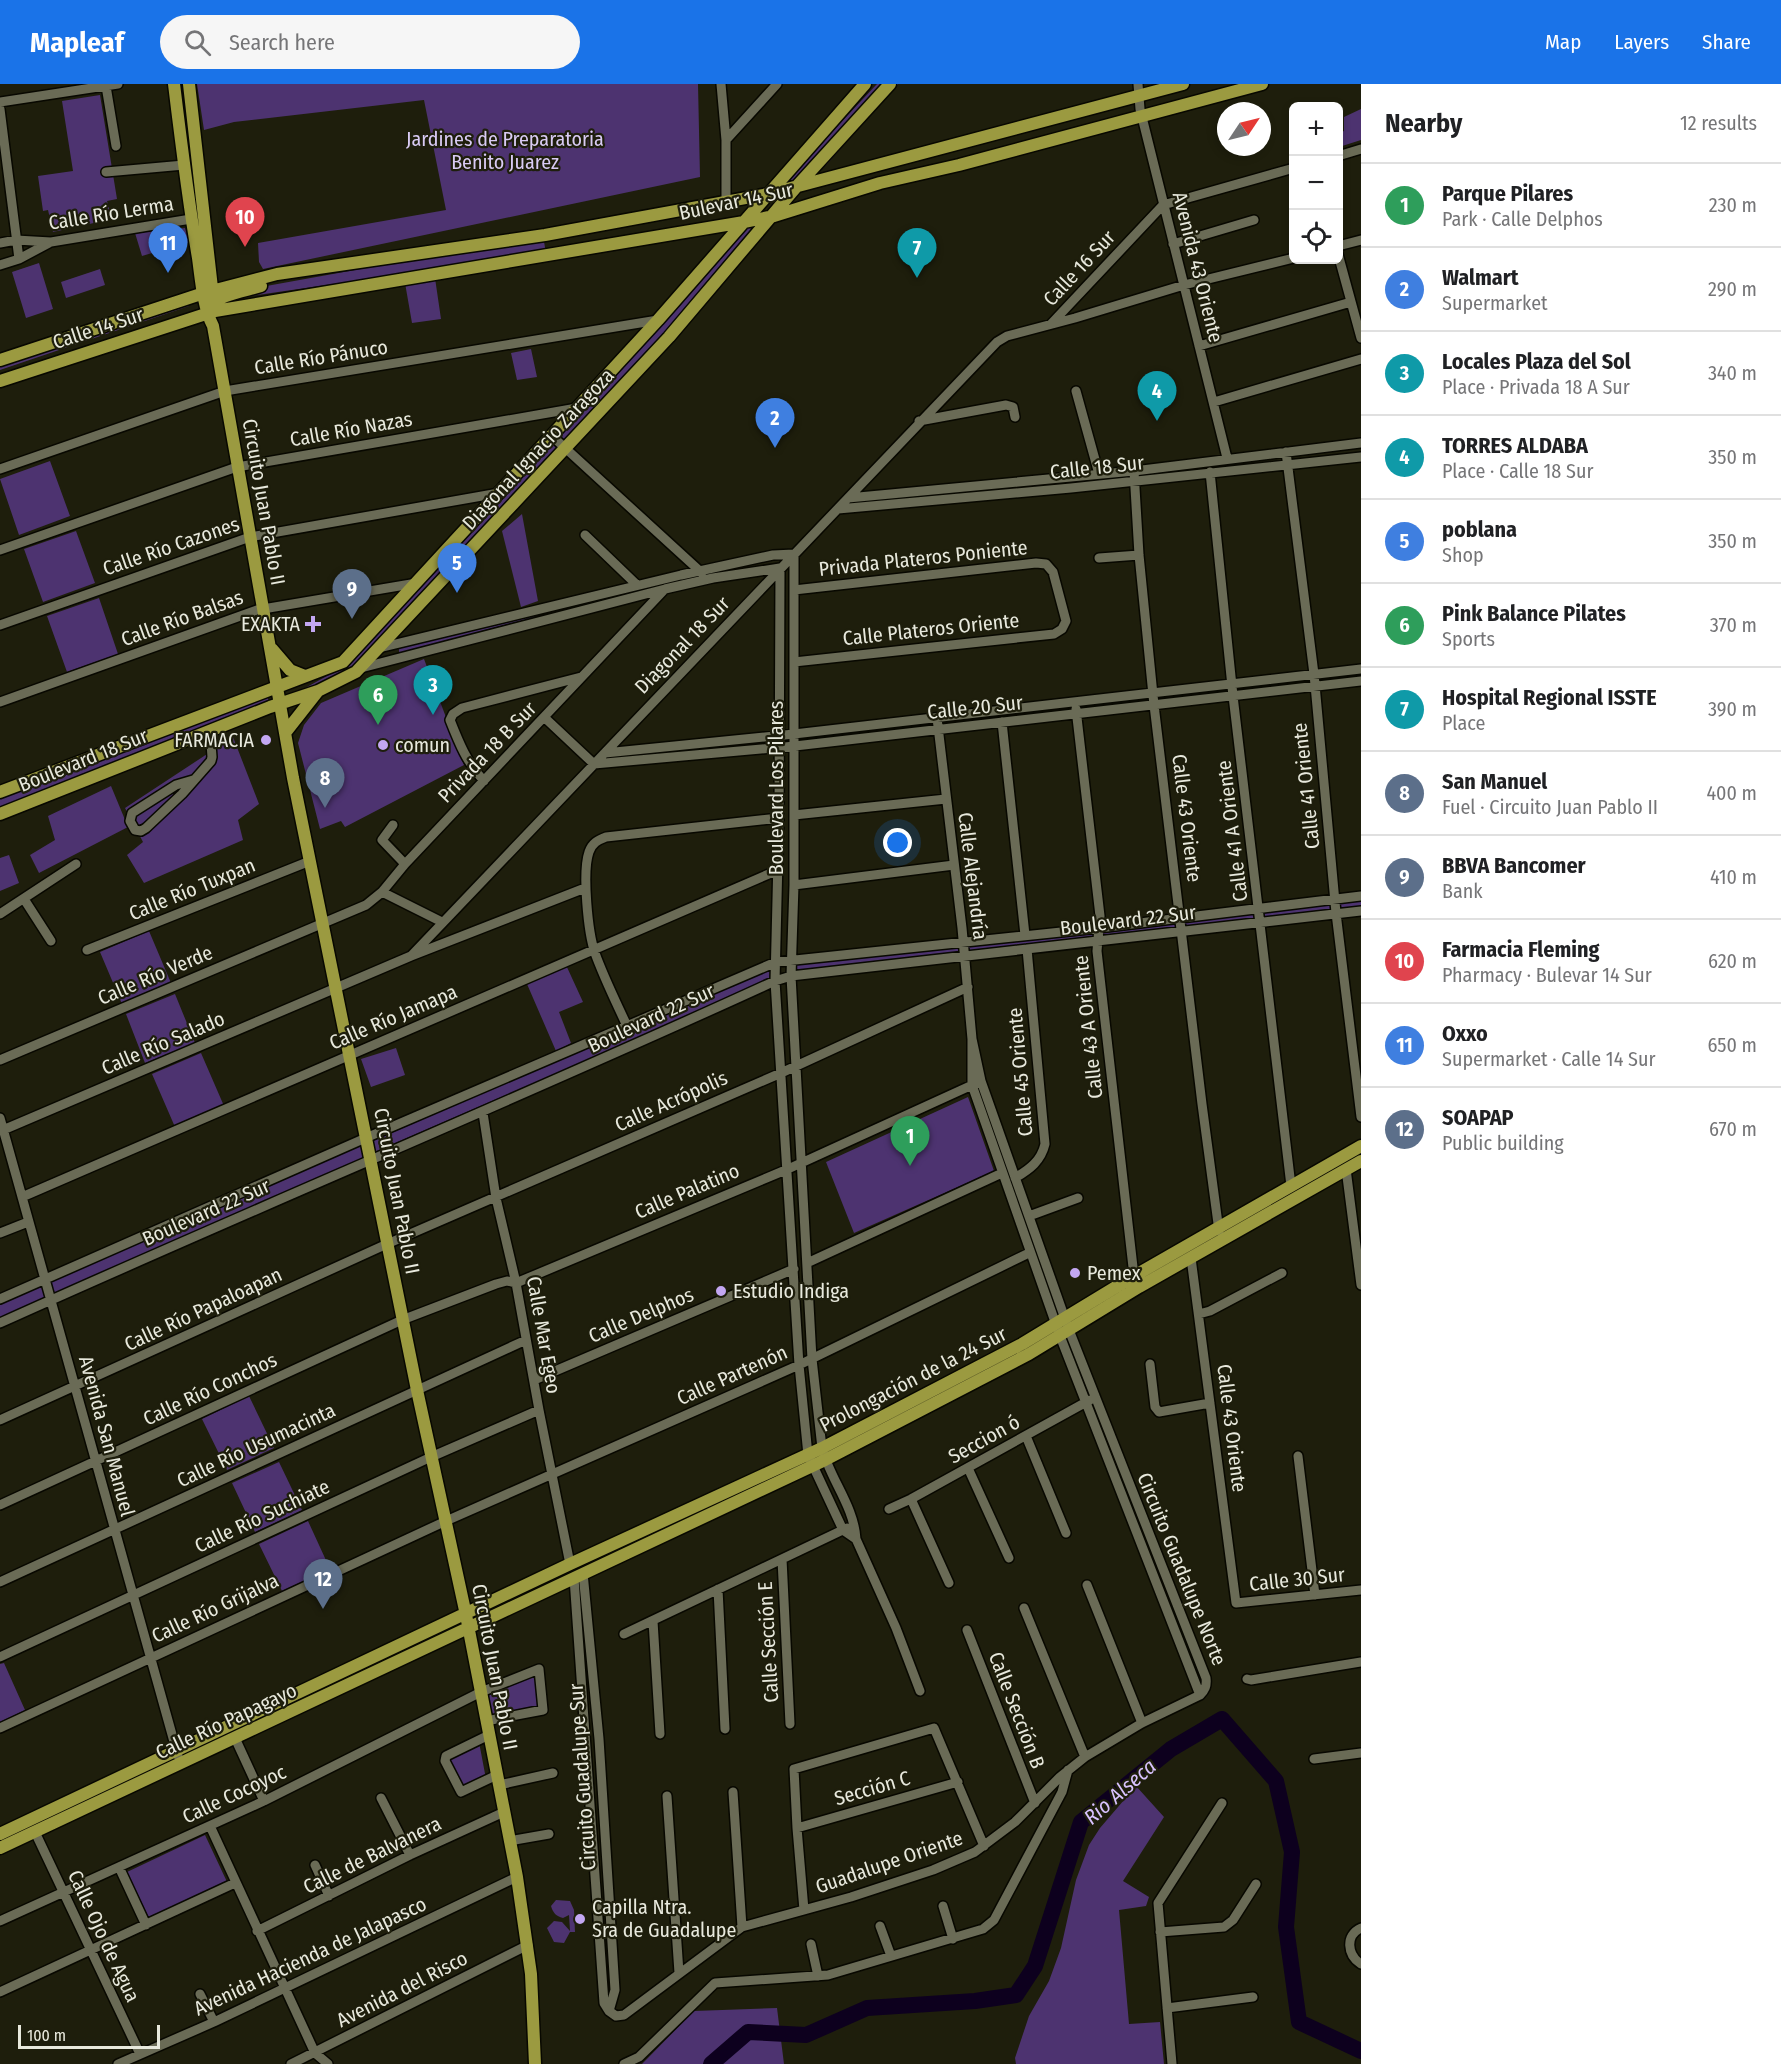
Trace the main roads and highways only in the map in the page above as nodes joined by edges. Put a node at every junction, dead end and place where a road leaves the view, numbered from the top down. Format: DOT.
graph roads {
  1 [pos="174,84"];
  2 [pos="189,84"];
  3 [pos="864,84"];
  4 [pos="890,84"];
  5 [pos="1183,84"];
  6 [pos="1262,84"];
  7 [pos="1138,90"];
  8 [pos="797,186"];
  9 [pos="768,194"];
  10 [pos="774,216"];
  11 [pos="744,222"];
  12 [pos="210,302"];
  13 [pos="0,360"];
  14 [pos="0,381"];
  15 [pos="270,647"];
  16 [pos="304,676"];
  17 [pos="277,686"];
  18 [pos="318,691"];
  19 [pos="281,703"];
  20 [pos="285,732"];
  21 [pos="72,763"];
  22 [pos="79,782"];
  23 [pos="15,786"];
  24 [pos="0,792"];
  25 [pos="23,805"];
  26 [pos="0,814"];
  27 [pos="1361,1146"];
  28 [pos="1361,1161"];
  29 [pos="1062,1327"];
  30 [pos="810,1460"];
  31 [pos="466,1615"];
  32 [pos="468,1629"];
  33 [pos="0,1834"];
  34 [pos="0,1848"];
  35 [pos="535,2064"];
  1 -- 12 [label="main road, Circuito Juan Pablo II"];
  2 -- 12 [label="main road, Circuito Juan Pablo II"];
  3 -- 9 [label="main road, Diagonal Ignacio Zaragoza"];
  4 -- 8 [label="main road, Diagonal Ignacio Zaragoza"];
  5 -- 7 [label="main road, Bulevar 14 Sur"];
  6 -- 10 [label="main road, Bulevar 14 Sur"];
  7 -- 8 [label="main road, Bulevar 14 Sur"];
  8 -- 9 [label="main road, Bulevar 14 Sur"];
  8 -- 10 [label="main road, Diagonal Ignacio Zaragoza"];
  9 -- 11 [label="main road, Diagonal Ignacio Zaragoza"];
  9 -- 12 [label="main road, Bulevar 14 Sur"];
  10 -- 11 [label="main road, Bulevar 14 Sur"];
  10 -- 18 [label="main road, Diagonal Ignacio Zaragoza"];
  11 -- 12 [label="main road, Bulevar 14 Sur"];
  11 -- 16 [label="main road, Diagonal Ignacio Zaragoza"];
  12 -- 13 [label="main road, Calle 14 Sur"];
  12 -- 14 [label="main road, Calle 14 Sur"];
  12 -- 15 [label="main road, Circuito Juan Pablo II"];
  15 -- 16 [label="main road"];
  15 -- 17 [label="main road, Circuito Juan Pablo II"];
  16 -- 17 [label="main road, Diagonal Ignacio Zaragoza"];
  17 -- 19 [label="main road, Circuito Juan Pablo II"];
  17 -- 21 [label="main road, Boulevard 18 Sur"];
  18 -- 19 [label="main road, Diagonal Ignacio Zaragoza"];
  18 -- 20 [label="main road"];
  19 -- 20 [label="main road, Circuito Juan Pablo II"];
  19 -- 22 [label="main road, Boulevard 18 Sur"];
  20 -- 31 [label="main road, Circuito Juan Pablo II"];
  21 -- 22 [label="main road"];
  21 -- 23 [label="main road, Boulevard 18 Sur"];
  22 -- 25 [label="main road, Boulevard 18 Sur"];
  23 -- 24 [label="main road, Boulevard 18 Sur"];
  23 -- 25 [label="main road"];
  25 -- 26 [label="main road, Boulevard 18 Sur"];
  27 -- 29 [label="main road, Prolongación de la 24 Sur"];
  28 -- 29 [label="main road, Prolongación de la 24 Sur"];
  29 -- 30 [label="main road, Prolongación de la 24 Sur"];
  30 -- 31 [label="main road, Prolongación de la 24 Sur"];
  30 -- 32 [label="main road, Prolongación de la 24 Sur"];
  31 -- 32 [label="main road, Circuito Juan Pablo II"];
  31 -- 33 [label="main road, Calle Río Papagayo"];
  32 -- 34 [label="main road, Calle Río Papagayo"];
  32 -- 35 [label="main road, Circuito Juan Pablo II"];
}
